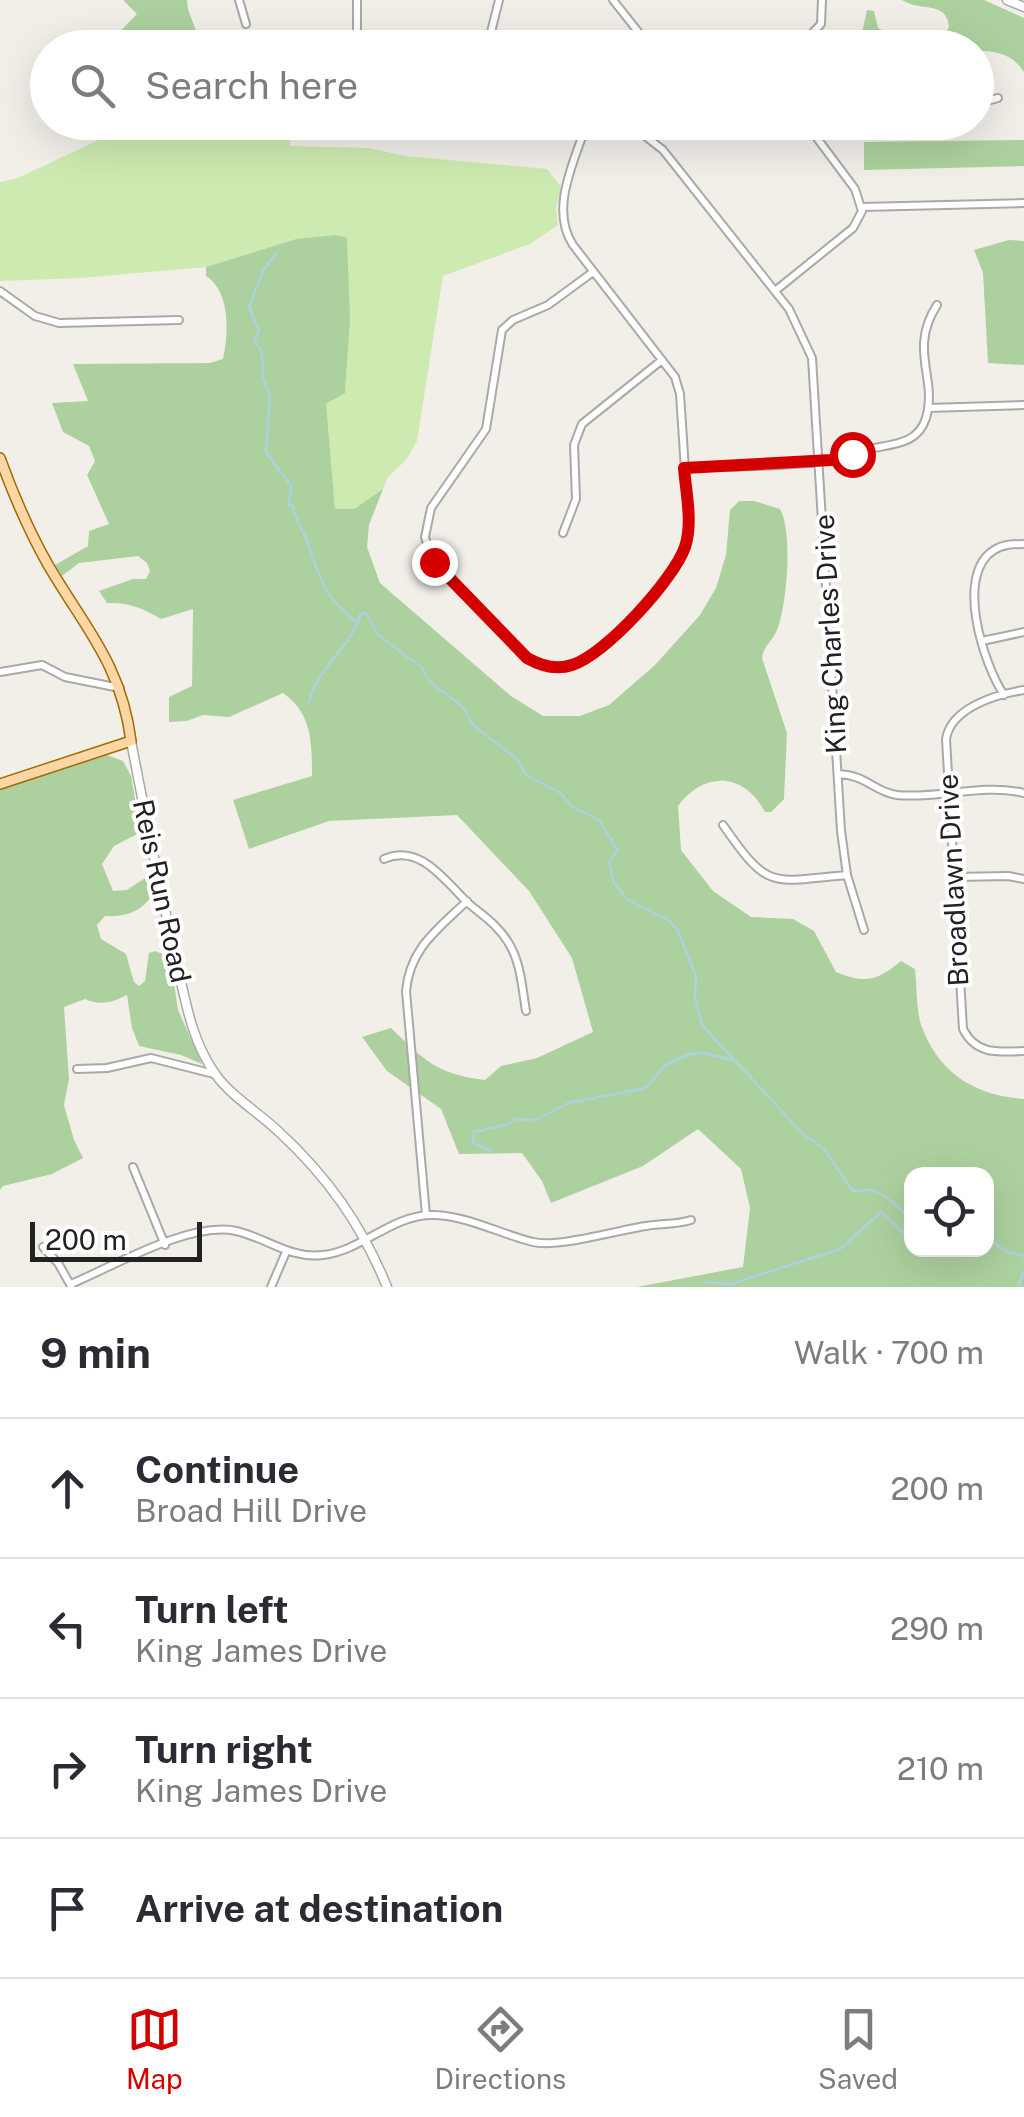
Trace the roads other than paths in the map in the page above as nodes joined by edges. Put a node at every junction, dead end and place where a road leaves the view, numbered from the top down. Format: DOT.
graph roads {
  1 [pos="238,0"];
  2 [pos="357,0"];
  3 [pos="499,0"];
  4 [pos="613,0"];
  5 [pos="822,0"];
  6 [pos="1007,0"];
  7 [pos="1024,7"];
  8 [pos="246,24"];
  9 [pos="357,30"];
  10 [pos="492,30"];
  11 [pos="637,30"];
  12 [pos="815,30"];
  13 [pos="998,98"];
  14 [pos="994,99"];
  15 [pos="581,140"];
  16 [pos="650,140"];
  17 [pos="818,140"];
  18 [pos="1024,203"];
  19 [pos="862,206"];
  20 [pos="592,272"];
  21 [pos="775,291"];
  22 [pos="0,292"];
  23 [pos="938,306"];
  24 [pos="179,320"];
  25 [pos="662,360"];
  26 [pos="1024,405"];
  27 [pos="928,408"];
  28 [pos="0,458"];
  29 [pos="821,461"];
  30 [pos="684,468"];
  31 [pos="563,533"];
  32 [pos="1023,541"];
  33 [pos="1024,632"];
  34 [pos="982,642"];
  35 [pos="0,672"];
  36 [pos="121,688"];
  37 [pos="1024,690"];
  38 [pos="1004,695"];
  39 [pos="132,741"];
  40 [pos="838,774"];
  41 [pos="0,784"];
  42 [pos="948,792"];
  43 [pos="1024,793"];
  44 [pos="724,825"];
  45 [pos="384,859"];
  46 [pos="847,875"];
  47 [pos="954,877"];
  48 [pos="1024,879"];
  49 [pos="466,901"];
  50 [pos="864,930"];
  51 [pos="526,1010"];
  52 [pos="1024,1051"];
  53 [pos="77,1069"];
  54 [pos="216,1075"];
  55 [pos="133,1167"];
  56 [pos="426,1215"];
  57 [pos="691,1220"];
  58 [pos="366,1240"];
  59 [pos="164,1244"];
  60 [pos="43,1248"];
  61 [pos="286,1252"];
  62 [pos="71,1286"];
  63 [pos="271,1287"];
  64 [pos="387,1287"];
  1 -- 8 [label="street"];
  2 -- 9 [label="street"];
  3 -- 10 [label="street"];
  4 -- 11 [label="street"];
  5 -- 12 [label="street"];
  6 -- 7 [label="street"];
  13 -- 14 [label="street"];
  15 -- 20 [label="street"];
  16 -- 21 [label="street, King Charles Drive"];
  17 -- 19 [label="street"];
  18 -- 19 [label="street"];
  19 -- 21 [label="street"];
  20 -- 25 [label="street"];
  20 -- 30 [label="street"];
  21 -- 29 [label="street, King Charles Drive"];
  22 -- 24 [label="street"];
  23 -- 27 [label="street"];
  25 -- 30 [label="street"];
  25 -- 31 [label="street"];
  26 -- 27 [label="street"];
  27 -- 29 [label="street"];
  28 -- 36 [label="main road, Reis Run Road"];
  29 -- 30 [label="street"];
  29 -- 40 [label="street, King Charles Drive"];
  32 -- 34 [label="street"];
  33 -- 34 [label="street"];
  34 -- 38 [label="street"];
  35 -- 36 [label="street"];
  36 -- 39 [label="main road, Reis Run Road"];
  37 -- 38 [label="street"];
  38 -- 42 [label="street, Broadlawn Drive"];
  39 -- 41 [label="main road"];
  39 -- 54 [label="street, Reis Run Road"];
  40 -- 42 [label="street"];
  40 -- 46 [label="street, King Charles Drive"];
  42 -- 43 [label="street"];
  42 -- 47 [label="street, Broadlawn Drive"];
  44 -- 46 [label="street"];
  45 -- 49 [label="street"];
  46 -- 50 [label="street, King Charles Drive"];
  47 -- 48 [label="street"];
  47 -- 52 [label="street, Broadlawn Drive"];
  49 -- 51 [label="street"];
  49 -- 56 [label="street"];
  53 -- 54 [label="street"];
  54 -- 58 [label="street, Reis Run Road"];
  55 -- 59 [label="street"];
  56 -- 57 [label="street"];
  56 -- 58 [label="street"];
  58 -- 61 [label="street"];
  58 -- 64 [label="street, Reis Run Road"];
  59 -- 61 [label="street"];
  59 -- 62 [label="street"];
  60 -- 62 [label="street"];
  61 -- 63 [label="street"];
}
